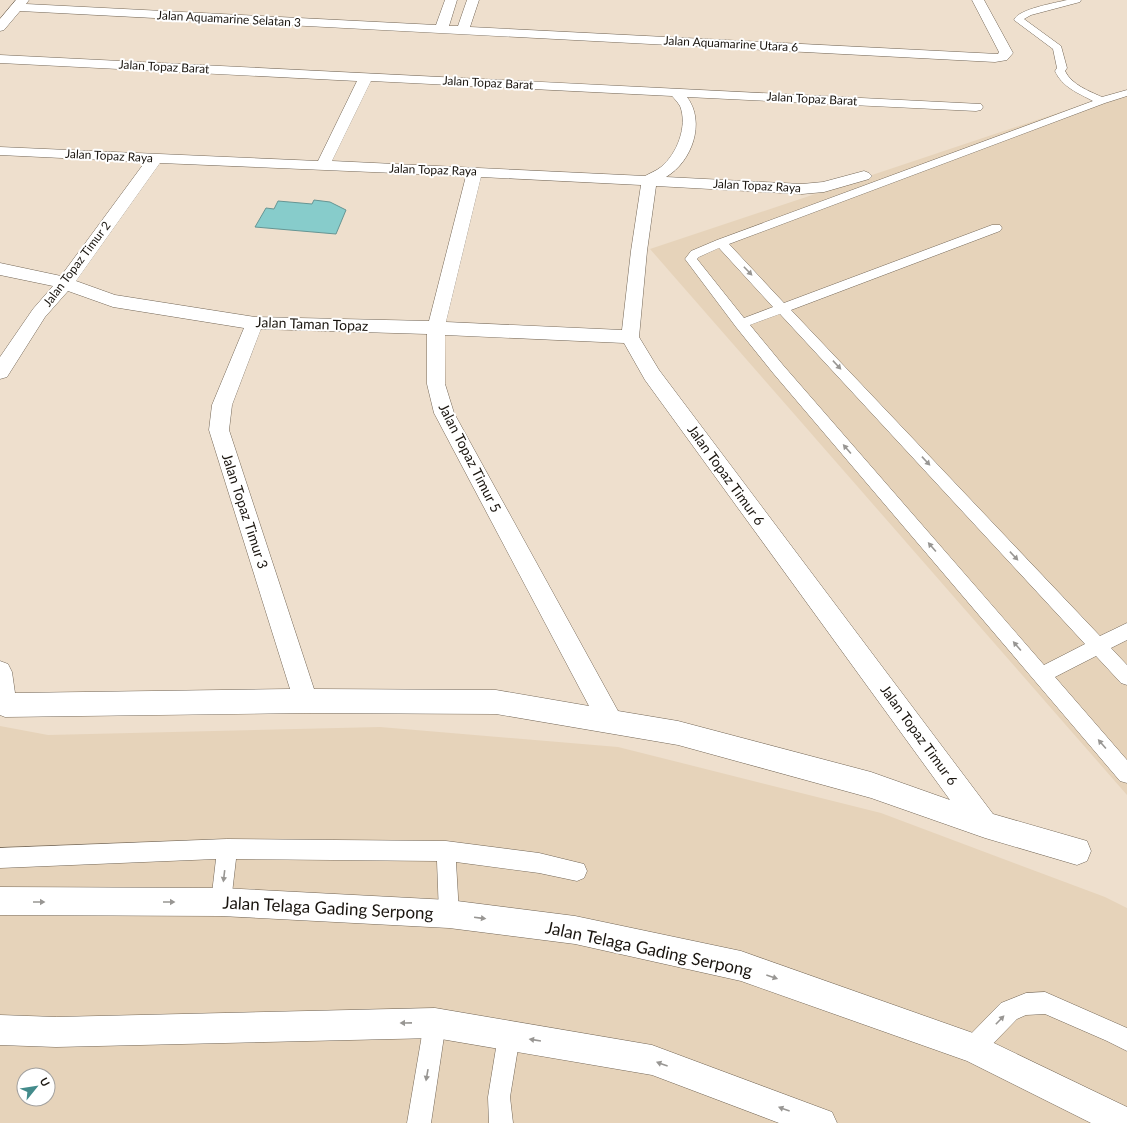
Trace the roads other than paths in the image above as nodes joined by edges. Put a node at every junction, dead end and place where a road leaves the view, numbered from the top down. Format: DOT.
graph roads {
  1 [pos="451,0"];
  2 [pos="473,0"];
  3 [pos="978,0"];
  4 [pos="1077,0"];
  5 [pos="19,4"];
  6 [pos="0,27"];
  7 [pos="441,30"];
  8 [pos="463,30"];
  9 [pos="0,59"];
  10 [pos="366,77"];
  11 [pos="676,92"];
  12 [pos="1127,93"];
  13 [pos="1101,101"];
  14 [pos="976,107"];
  15 [pos="0,151"];
  16 [pos="156,158"];
  17 [pos="323,165"];
  18 [pos="475,172"];
  19 [pos="864,176"];
  20 [pos="649,180"];
  21 [pos="996,228"];
  22 [pos="721,243"];
  23 [pos="0,269"];
  24 [pos="65,283"];
  25 [pos="784,308"];
  26 [pos="255,323"];
  27 [pos="741,324"];
  28 [pos="436,328"];
  29 [pos="630,337"];
  30 [pos="0,372"];
  31 [pos="1127,631"];
  32 [pos="1098,646"];
  33 [pos="0,672"];
  34 [pos="1042,675"];
  35 [pos="1127,676"];
  36 [pos="306,701"];
  37 [pos="2,704"];
  38 [pos="611,722"];
  39 [pos="1127,774"];
  40 [pos="985,825"];
  41 [pos="227,849"];
  42 [pos="446,851"];
  43 [pos="1077,851"];
  44 [pos="0,858"];
  45 [pos="577,871"];
  46 [pos="0,902"];
  47 [pos="221,902"];
  48 [pos="449,914"];
  49 [pos="435,1022"];
  50 [pos="0,1030"];
  51 [pos="509,1036"];
  52 [pos="1127,1040"];
  53 [pos="973,1048"];
  54 [pos="419,1123"];
  55 [pos="501,1123"];
  56 [pos="821,1123"];
  57 [pos="1124,1123"];
  1 -- 7 [label="street"];
  2 -- 8 [label="street"];
  3 -- 8 [label="street, Jalan Aquamarine Utara 6"];
  4 -- 13 [label="lane"];
  5 -- 6 [label="street"];
  5 -- 7 [label="street, Jalan Aquamarine Selatan 3"];
  7 -- 8 [label="street, Jalan Aquamarine Selatan 3"];
  9 -- 10 [label="street, Jalan Topaz Barat"];
  10 -- 11 [label="street, Jalan Topaz Barat"];
  10 -- 17 [label="street"];
  11 -- 14 [label="street, Jalan Topaz Barat"];
  11 -- 20 [label="street"];
  12 -- 13 [label="lane"];
  13 -- 22 [label="lane"];
  15 -- 16 [label="street, Jalan Topaz Raya"];
  16 -- 17 [label="street, Jalan Topaz Raya"];
  16 -- 24 [label="street, Jalan Topaz Timur 2"];
  17 -- 18 [label="street, Jalan Topaz Raya"];
  18 -- 20 [label="street, Jalan Topaz Raya"];
  18 -- 28 [label="street, Jalan Topaz Timur 5"];
  19 -- 20 [label="street, Jalan Topaz Raya"];
  20 -- 29 [label="street"];
  21 -- 25 [label="lane"];
  22 -- 25 [label="lane, one-way"];
  22 -- 27 [label="lane"];
  23 -- 24 [label="street, Jalan Taman Topaz"];
  24 -- 26 [label="street, Jalan Taman Topaz"];
  24 -- 30 [label="street, Jalan Topaz Timur 2"];
  25 -- 27 [label="lane"];
  25 -- 32 [label="lane, one-way"];
  26 -- 28 [label="street, Jalan Taman Topaz"];
  26 -- 36 [label="street, Jalan Topaz Timur 3"];
  34 -- 27 [label="lane, one-way"];
  28 -- 29 [label="street, Jalan Taman Topaz"];
  28 -- 38 [label="street, Jalan Topaz Timur 5"];
  29 -- 40 [label="street, Jalan Topaz Timur 6"];
  31 -- 32 [label="lane"];
  32 -- 34 [label="lane"];
  32 -- 35 [label="lane"];
  33 -- 37 [label="street"];
  39 -- 34 [label="lane, one-way"];
  36 -- 37 [label="street"];
  36 -- 38 [label="street"];
  38 -- 40 [label="street"];
  40 -- 43 [label="street"];
  41 -- 42 [label="lane"];
  41 -- 44 [label="lane"];
  41 -- 47 [label="lane, one-way"];
  42 -- 45 [label="lane"];
  42 -- 48 [label="lane"];
  46 -- 47 [label="street, Jalan Telaga Gading Serpong, one-way"];
  47 -- 48 [label="street, Jalan Telaga Gading Serpong"];
  48 -- 53 [label="street, Jalan Telaga Gading Serpong, one-way"];
  49 -- 50 [label="street, one-way"];
  49 -- 51 [label="street"];
  49 -- 54 [label="lane, one-way"];
  51 -- 55 [label="lane"];
  56 -- 51 [label="street, one-way"];
  53 -- 52 [label="lane, one-way"];
  53 -- 57 [label="street, Jalan Telaga Gading Serpong"];
}
